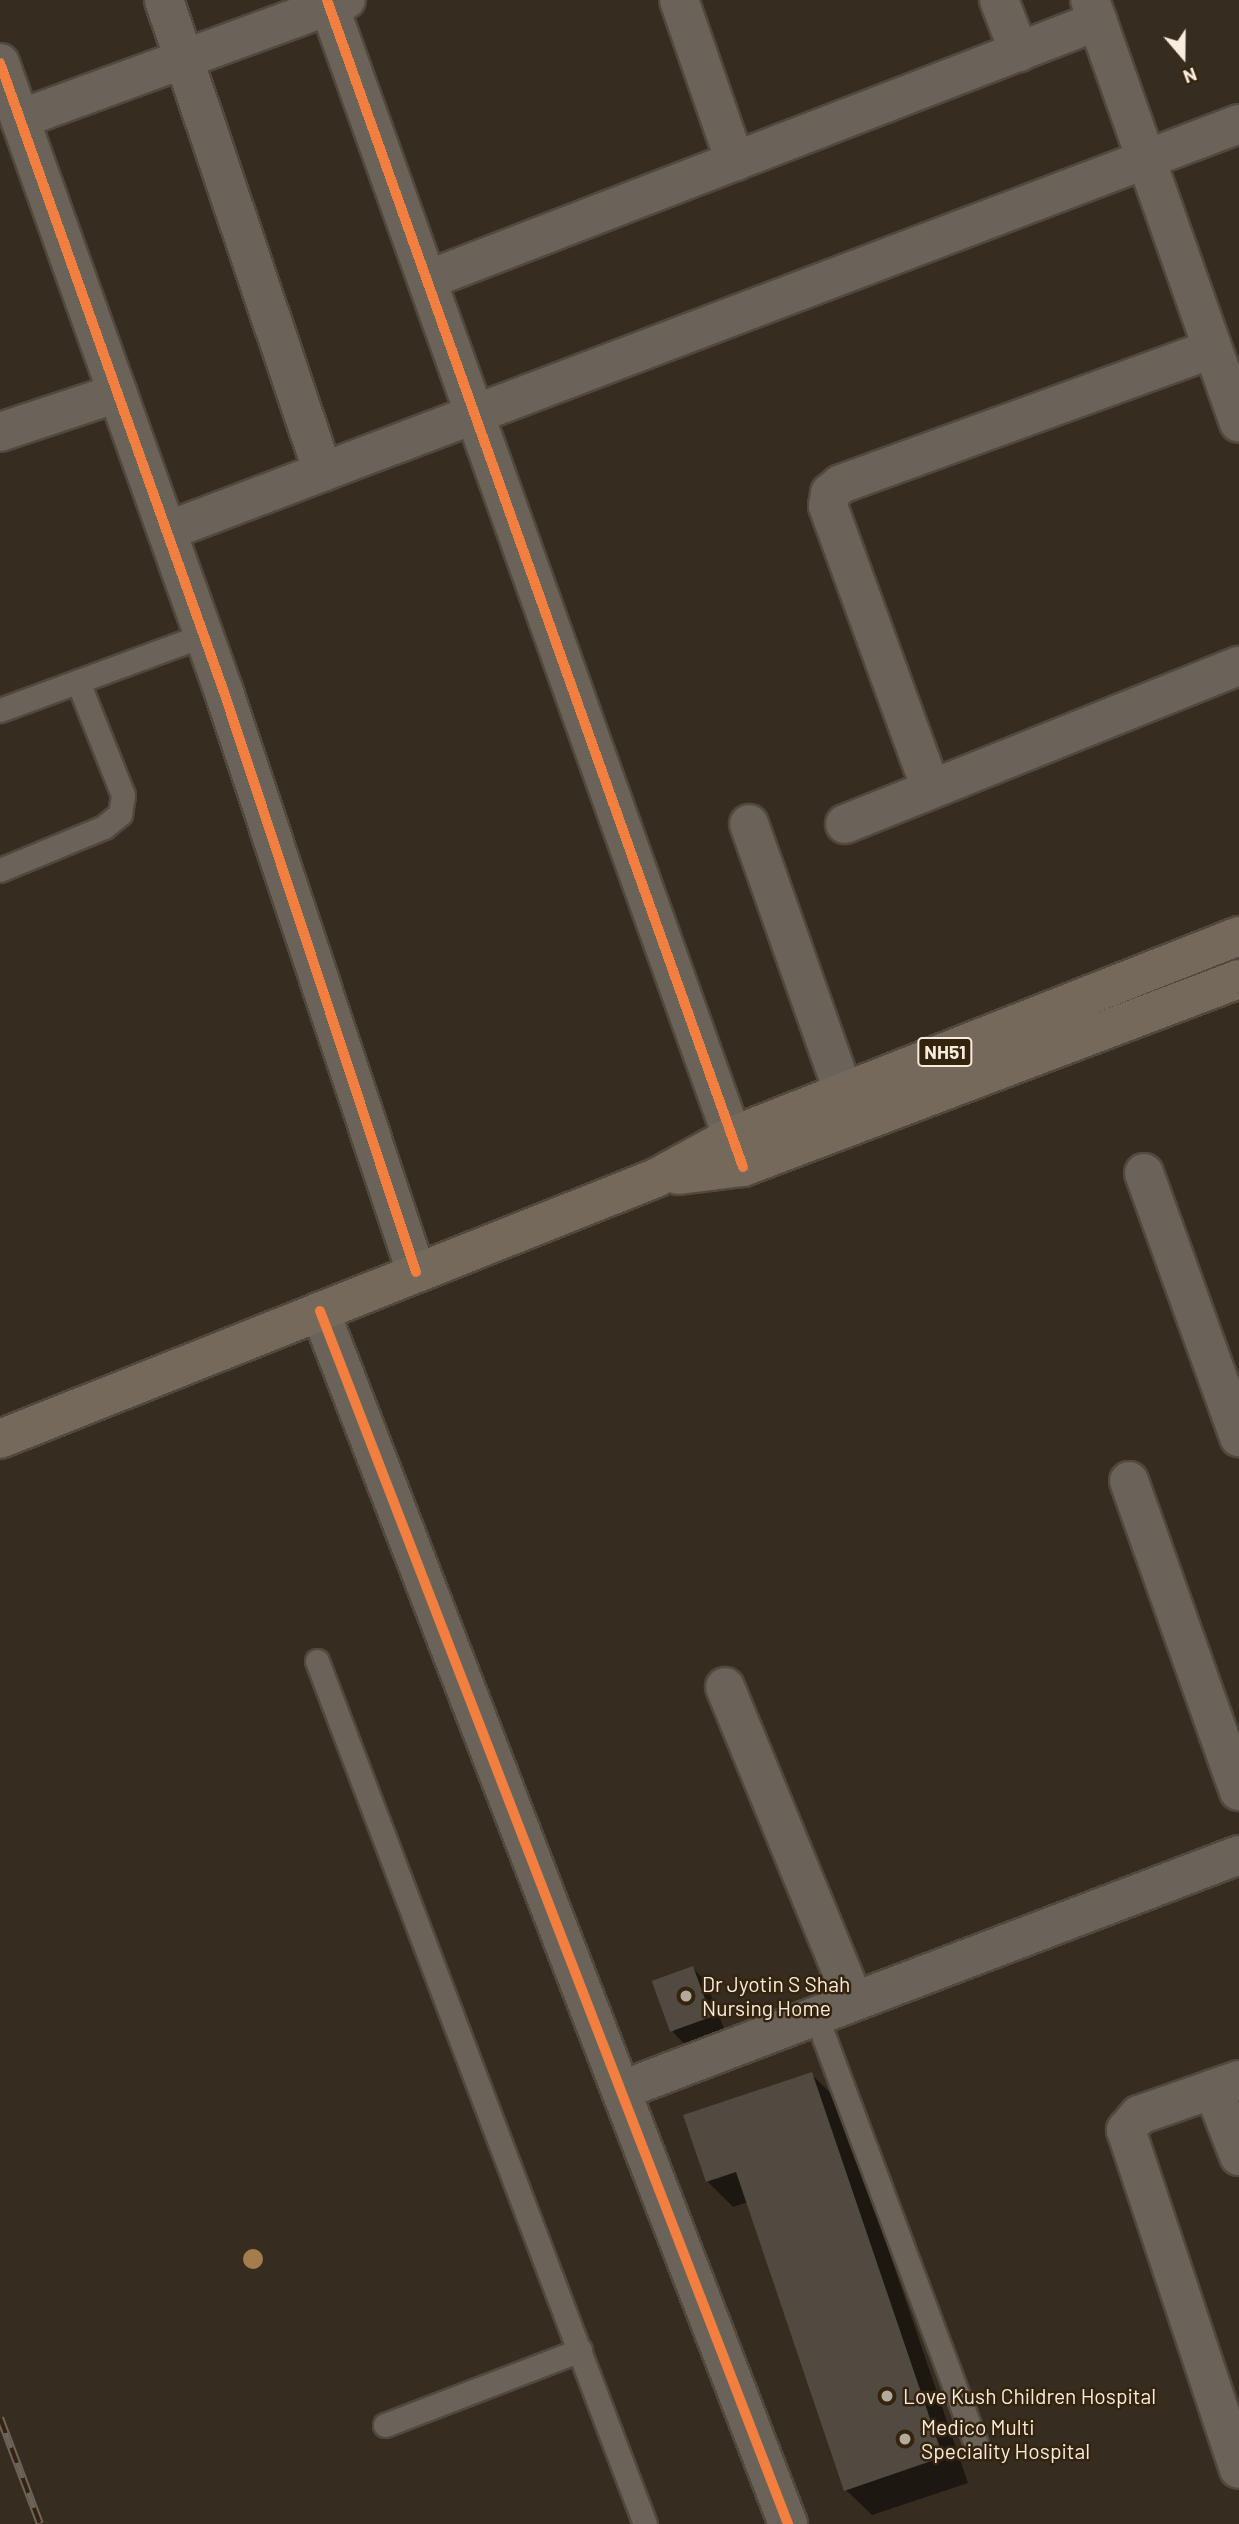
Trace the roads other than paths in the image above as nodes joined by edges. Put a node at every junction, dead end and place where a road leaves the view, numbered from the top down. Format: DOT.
graph roads {
  1 [pos="164,0"];
  2 [pos="679,0"];
  3 [pos="999,0"];
  4 [pos="334,2"];
  5 [pos="1094,11"];
  6 [pos="1019,52"];
  7 [pos="185,59"];
  8 [pos="0,63"];
  9 [pos="20,119"];
  10 [pos="1239,124"];
  11 [pos="1143,161"];
  12 [pos="734,162"];
  13 [pos="427,280"];
  14 [pos="1212,349"];
  15 [pos="118,393"];
  16 [pos="474,414"];
  17 [pos="1239,423"];
  18 [pos="0,432"];
  19 [pos="323,471"];
  20 [pos="167,531"];
  21 [pos="204,635"];
  22 [pos="1239,666"];
  23 [pos="78,682"];
  24 [pos="0,710"];
  25 [pos="932,789"];
  26 [pos="749,824"];
  27 [pos="845,824"];
  28 [pos="0,870"];
  29 [pos="1239,936"];
  30 [pos="1239,979"];
  31 [pos="849,1108"];
  32 [pos="738,1152"];
  33 [pos="1144,1173"];
  34 [pos="416,1272"];
  35 [pos="320,1311"];
  36 [pos="1239,1437"];
  37 [pos="0,1439"];
  38 [pos="1129,1481"];
  39 [pos="317,1661"];
  40 [pos="725,1687"];
  41 [pos="1239,1791"];
  42 [pos="1239,1855"];
  43 [pos="854,2001"];
  44 [pos="816,2016"];
  45 [pos="1226,2084"];
  46 [pos="622,2090"];
  47 [pos="1239,2156"];
  48 [pos="579,2350"];
  49 [pos="385,2425"];
  50 [pos="976,2443"];
  51 [pos="1239,2469"];
  52 [pos="645,2524"];
  53 [pos="788,2524"];
  1 -- 7 [label="street"];
  2 -- 12 [label="street"];
  3 -- 6 [label="street"];
  4 -- 7 [label="street"];
  4 -- 13 [label="street"];
  5 -- 6 [label="street"];
  5 -- 11 [label="street"];
  6 -- 12 [label="street"];
  7 -- 9 [label="street"];
  7 -- 19 [label="street"];
  8 -- 9 [label="street"];
  9 -- 15 [label="street"];
  10 -- 11 [label="street"];
  11 -- 14 [label="street"];
  11 -- 16 [label="street"];
  12 -- 13 [label="street"];
  13 -- 16 [label="street"];
  14 -- 17 [label="street"];
  14 -- 25 [label="street"];
  15 -- 18 [label="street"];
  15 -- 20 [label="street"];
  16 -- 19 [label="street"];
  16 -- 32 [label="street"];
  19 -- 20 [label="street"];
  20 -- 21 [label="street"];
  21 -- 23 [label="lane"];
  21 -- 34 [label="street"];
  22 -- 25 [label="street"];
  23 -- 24 [label="lane"];
  23 -- 28 [label="lane"];
  25 -- 27 [label="street"];
  26 -- 31 [label="street"];
  29 -- 31 [label="highway, NH51"];
  30 -- 31 [label="highway, NH51"];
  31 -- 32 [label="highway, NH51"];
  32 -- 34 [label="highway, NH51"];
  33 -- 36 [label="street"];
  34 -- 35 [label="highway, NH51"];
  35 -- 37 [label="highway, NH51"];
  35 -- 46 [label="street"];
  38 -- 41 [label="street"];
  39 -- 48 [label="lane"];
  40 -- 43 [label="street"];
  42 -- 43 [label="street"];
  43 -- 44 [label="street"];
  44 -- 46 [label="street"];
  44 -- 50 [label="lane"];
  45 -- 47 [label="street"];
  45 -- 51 [label="street"];
  46 -- 53 [label="street"];
  48 -- 49 [label="lane"];
  48 -- 52 [label="lane"];
}
